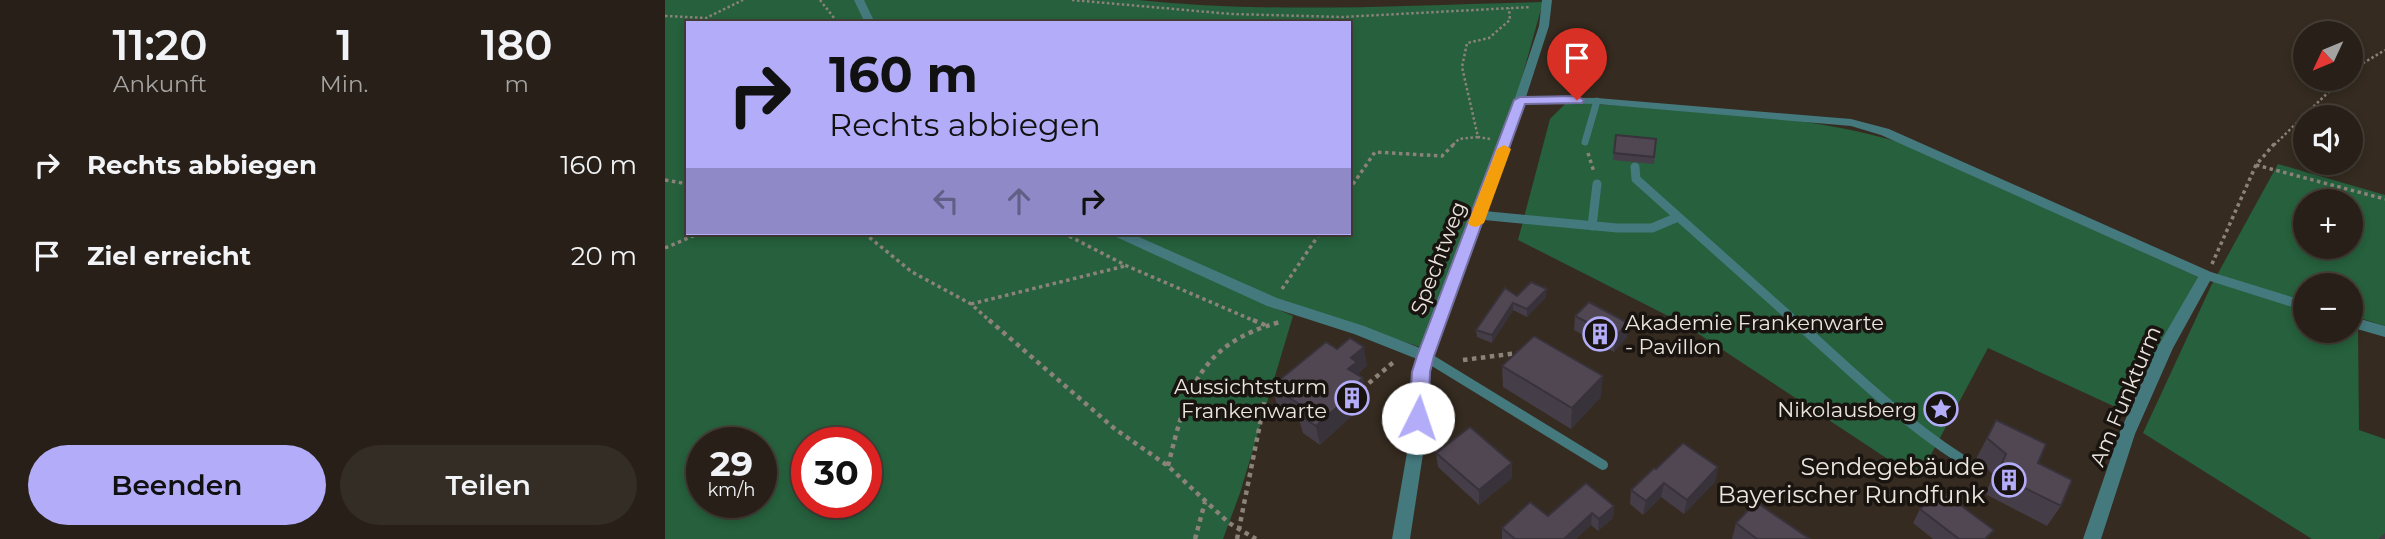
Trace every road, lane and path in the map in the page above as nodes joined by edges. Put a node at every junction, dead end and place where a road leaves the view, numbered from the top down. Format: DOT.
graph roads {
  1 [pos="743,0"];
  2 [pos="820,0"];
  3 [pos="859,0"];
  4 [pos="1072,0"];
  5 [pos="1547,3"];
  6 [pos="1509,8"];
  7 [pos="665,16"];
  8 [pos="706,18"];
  9 [pos="708,21"];
  10 [pos="836,21"];
  11 [pos="869,21"];
  12 [pos="2385,50"];
  13 [pos="2363,63"];
  14 [pos="2329,91"];
  15 [pos="1520,100"];
  16 [pos="1597,101"];
  17 [pos="1478,137"];
  18 [pos="1585,142"];
  19 [pos="1506,143"];
  20 [pos="2256,165"];
  21 [pos="1635,167"];
  22 [pos="665,180"];
  23 [pos="686,184"];
  24 [pos="1597,184"];
  25 [pos="1351,187"];
  26 [pos="2385,199"];
  27 [pos="1479,215"];
  28 [pos="1678,217"];
  29 [pos="1592,226"];
  30 [pos="695,235"];
  31 [pos="866,235"];
  32 [pos="1067,235"];
  33 [pos="1123,235"];
  34 [pos="1319,235"];
  35 [pos="665,248"];
  36 [pos="1127,266"];
  37 [pos="2206,275"];
  38 [pos="1272,302"];
  39 [pos="2293,302"];
  40 [pos="971,304"];
  41 [pos="2363,325"];
  42 [pos="2385,332"];
  43 [pos="1524,353"];
  44 [pos="1424,356"];
  45 [pos="1358,393"];
  46 [pos="1265,399"];
  47 [pos="1603,465"];
  48 [pos="1168,466"];
  49 [pos="1981,471"];
  50 [pos="1205,502"];
  51 [pos="1240,530"];
  52 [pos="1195,539"];
  53 [pos="1237,539"];
  54 [pos="1256,539"];
  55 [pos="1401,539"];
  56 [pos="2092,539"];
  1 -- 8 [label="path"];
  2 -- 10 [label="path"];
  3 -- 11 [label="street"];
  4 -- 6 [label="path"];
  5 -- 6 [label="path"];
  5 -- 15 [label="street, Spechtweg"];
  6 -- 17 [label="path"];
  7 -- 8 [label="path"];
  8 -- 9 [label="path"];
  12 -- 13 [label="path"];
  14 -- 20 [label="path"];
  15 -- 16 [label="street"];
  15 -- 19 [label="street, Spechtweg"];
  16 -- 18 [label="lane"];
  16 -- 37 [label="street"];
  17 -- 19 [label="path"];
  17 -- 25 [label="path"];
  18 -- 24 [label="path"];
  19 -- 27 [label="street, Spechtweg"];
  20 -- 26 [label="path"];
  20 -- 37 [label="path"];
  21 -- 28 [label="lane"];
  22 -- 23 [label="path"];
  24 -- 29 [label="lane"];
  27 -- 29 [label="lane"];
  27 -- 44 [label="street, Spechtweg"];
  28 -- 29 [label="lane"];
  28 -- 49 [label="lane"];
  30 -- 35 [label="path"];
  31 -- 40 [label="path"];
  32 -- 36 [label="path"];
  33 -- 38 [label="street"];
  34 -- 38 [label="path"];
  36 -- 40 [label="path"];
  36 -- 48 [label="path"];
  37 -- 39 [label="street"];
  37 -- 56 [label="street, Am Funkturm"];
  38 -- 44 [label="street"];
  40 -- 48 [label="path"];
  41 -- 42 [label="street"];
  43 -- 44 [label="path"];
  44 -- 45 [label="path"];
  44 -- 47 [label="lane"];
  44 -- 55 [label="street, Spechtweg"];
  46 -- 51 [label="path"];
  48 -- 50 [label="path"];
  50 -- 51 [label="path"];
  50 -- 52 [label="path"];
  51 -- 53 [label="path"];
  51 -- 54 [label="path"];
}
